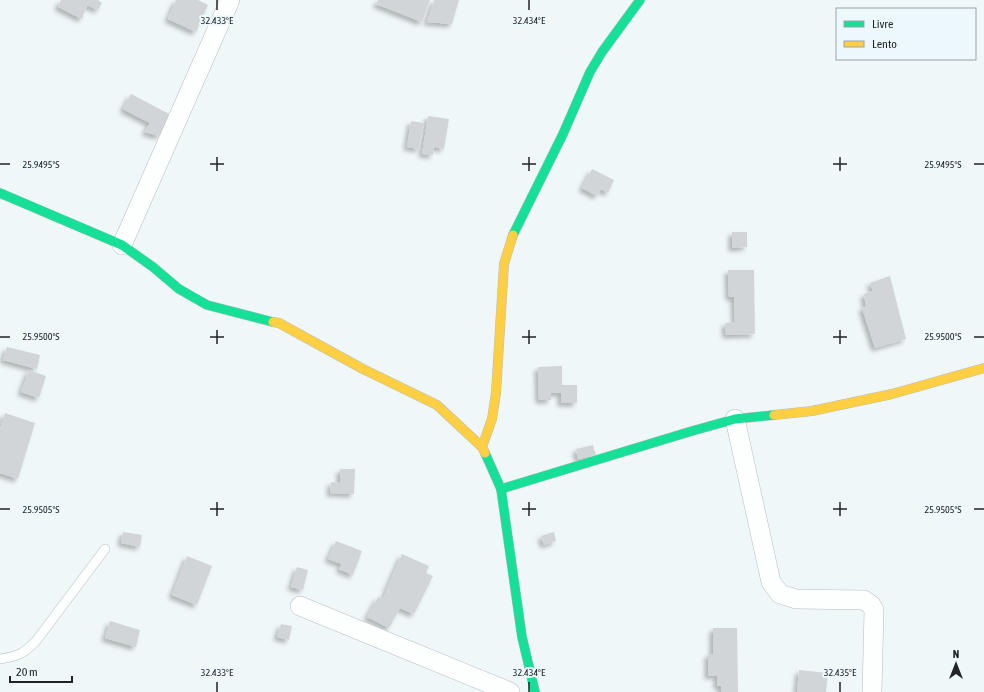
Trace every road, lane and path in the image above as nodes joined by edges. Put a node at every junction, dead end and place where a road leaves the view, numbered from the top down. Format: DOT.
graph roads {
  1 [pos="230,0"];
  2 [pos="640,0"];
  3 [pos="0,193"];
  4 [pos="122,245"];
  5 [pos="984,368"];
  6 [pos="735,419"];
  7 [pos="482,447"];
  8 [pos="500,489"];
  9 [pos="105,549"];
  10 [pos="300,606"];
  11 [pos="0,659"];
  12 [pos="510,692"];
  13 [pos="535,692"];
  14 [pos="872,692"];
  1 -- 4 [label="street"];
  2 -- 7 [label="street"];
  3 -- 4 [label="street"];
  4 -- 7 [label="street"];
  5 -- 6 [label="street"];
  6 -- 8 [label="street"];
  6 -- 14 [label="street"];
  7 -- 8 [label="street"];
  8 -- 13 [label="street"];
  9 -- 11 [label="lane"];
  10 -- 12 [label="street"];
}
